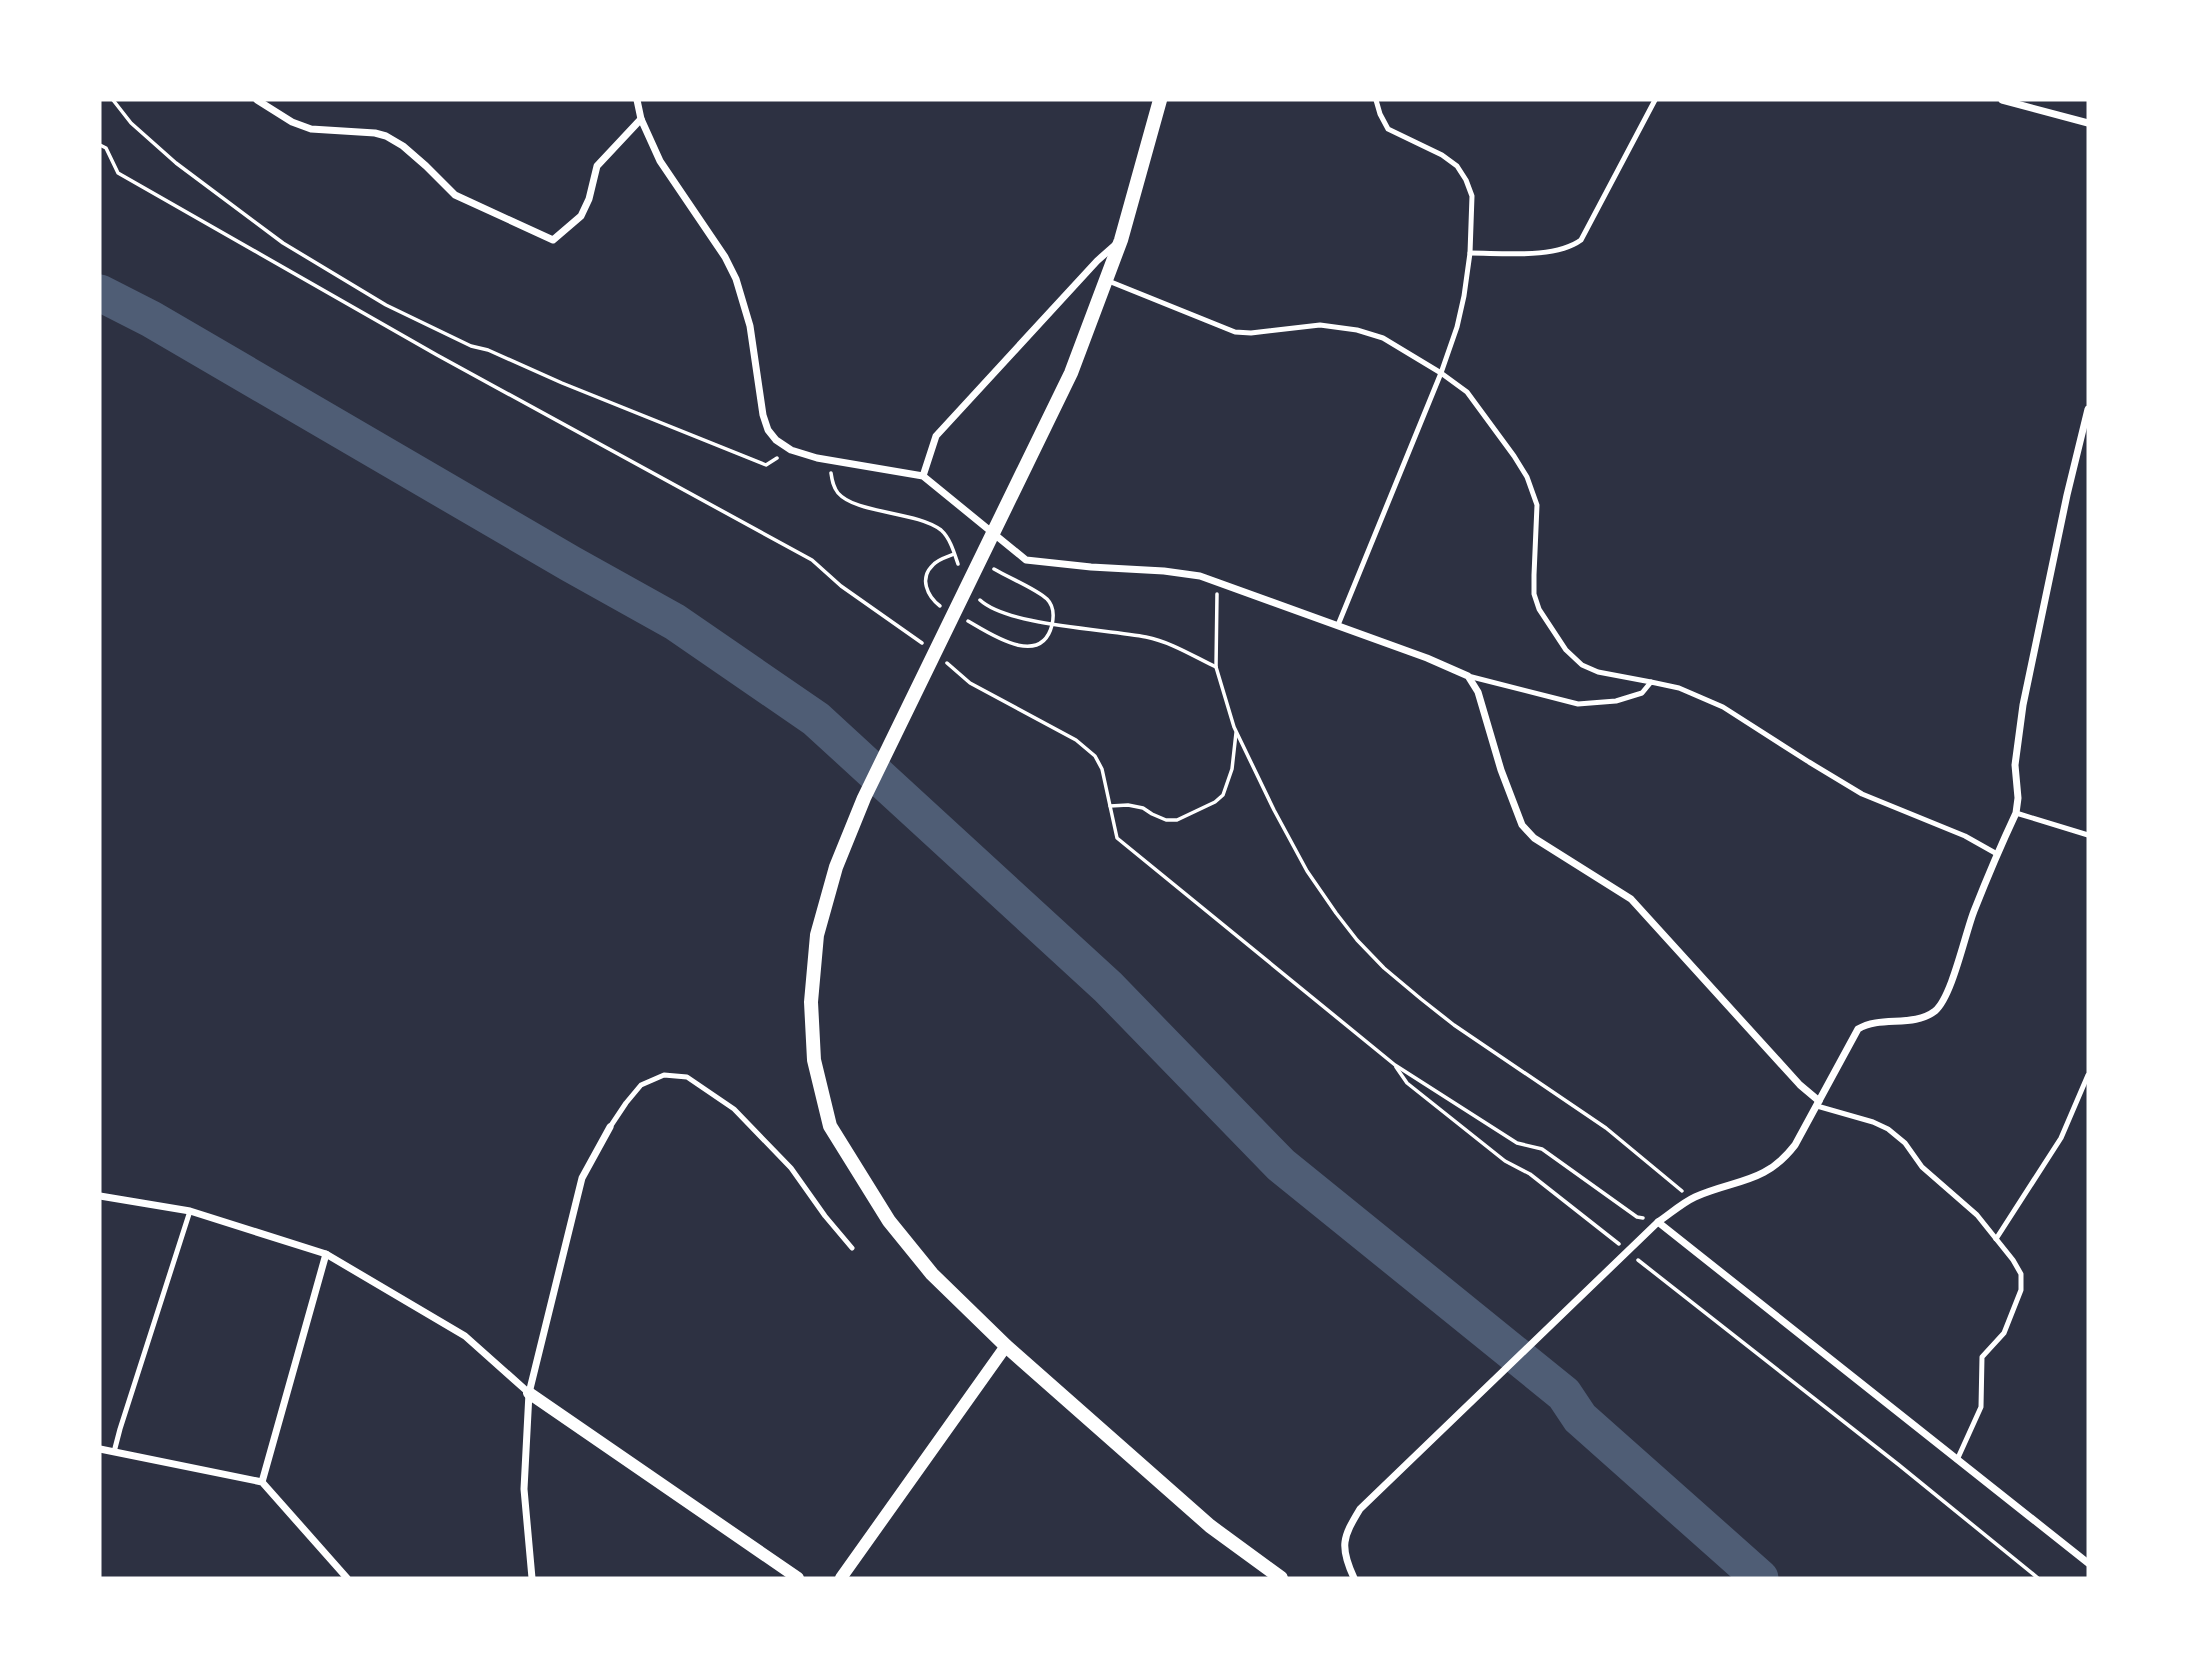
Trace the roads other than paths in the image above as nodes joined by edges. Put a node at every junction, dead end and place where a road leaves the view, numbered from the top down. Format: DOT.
graph roads {
  1 [pos="257,100"];
  2 [pos="637,100"];
  3 [pos="1160,100"];
  4 [pos="1376,100"];
  5 [pos="1655,100"];
  6 [pos="2002,100"];
  7 [pos="641,119"];
  8 [pos="2088,123"];
  9 [pos="1121,240"];
  10 [pos="1470,253"];
  11 [pos="1106,280"];
  12 [pos="1441,373"];
  13 [pos="2088,409"];
  14 [pos="923,476"];
  15 [pos="1338,625"];
  16 [pos="1468,676"];
  17 [pos="1651,682"];
  18 [pos="2016,813"];
  19 [pos="2088,835"];
  20 [pos="1997,854"];
  21 [pos="2088,1074"];
  22 [pos="1818,1104"];
  23 [pos="610,1127"];
  24 [pos="100,1196"];
  25 [pos="190,1211"];
  26 [pos="1658,1222"];
  27 [pos="1996,1238"];
  28 [pos="852,1248"];
  29 [pos="326,1254"];
  30 [pos="1006,1346"];
  31 [pos="529,1393"];
  32 [pos="100,1449"];
  33 [pos="114,1452"];
  34 [pos="1956,1460"];
  35 [pos="262,1482"];
  36 [pos="2088,1563"];
  37 [pos="348,1578"];
  38 [pos="532,1578"];
  39 [pos="797,1578"];
  40 [pos="841,1578"];
  41 [pos="1281,1578"];
  42 [pos="1354,1578"];
  1 -- 7 [label="street"];
  2 -- 7 [label="street"];
  3 -- 9 [label="main road"];
  4 -- 10 [label="lane"];
  5 -- 10 [label="lane"];
  6 -- 8 [label="street"];
  7 -- 14 [label="street"];
  9 -- 11 [label="main road"];
  9 -- 14 [label="street"];
  10 -- 12 [label="lane"];
  11 -- 12 [label="lane"];
  11 -- 30 [label="main road"];
  12 -- 15 [label="lane"];
  12 -- 17 [label="lane"];
  13 -- 18 [label="street"];
  14 -- 15 [label="street"];
  15 -- 16 [label="street"];
  16 -- 17 [label="lane"];
  16 -- 22 [label="street"];
  17 -- 20 [label="lane"];
  18 -- 19 [label="lane"];
  18 -- 20 [label="street"];
  20 -- 22 [label="street"];
  21 -- 27 [label="lane"];
  22 -- 26 [label="street"];
  22 -- 27 [label="lane"];
  23 -- 28 [label="lane"];
  23 -- 31 [label="street"];
  24 -- 25 [label="street"];
  25 -- 29 [label="street"];
  25 -- 33 [label="lane"];
  26 -- 34 [label="street"];
  26 -- 42 [label="street"];
  27 -- 34 [label="lane"];
  29 -- 31 [label="street"];
  29 -- 35 [label="street"];
  30 -- 40 [label="street"];
  30 -- 41 [label="main road"];
  31 -- 38 [label="street"];
  31 -- 39 [label="street"];
  32 -- 33 [label="street"];
  33 -- 35 [label="street"];
  34 -- 36 [label="street"];
  35 -- 37 [label="street"];
}
